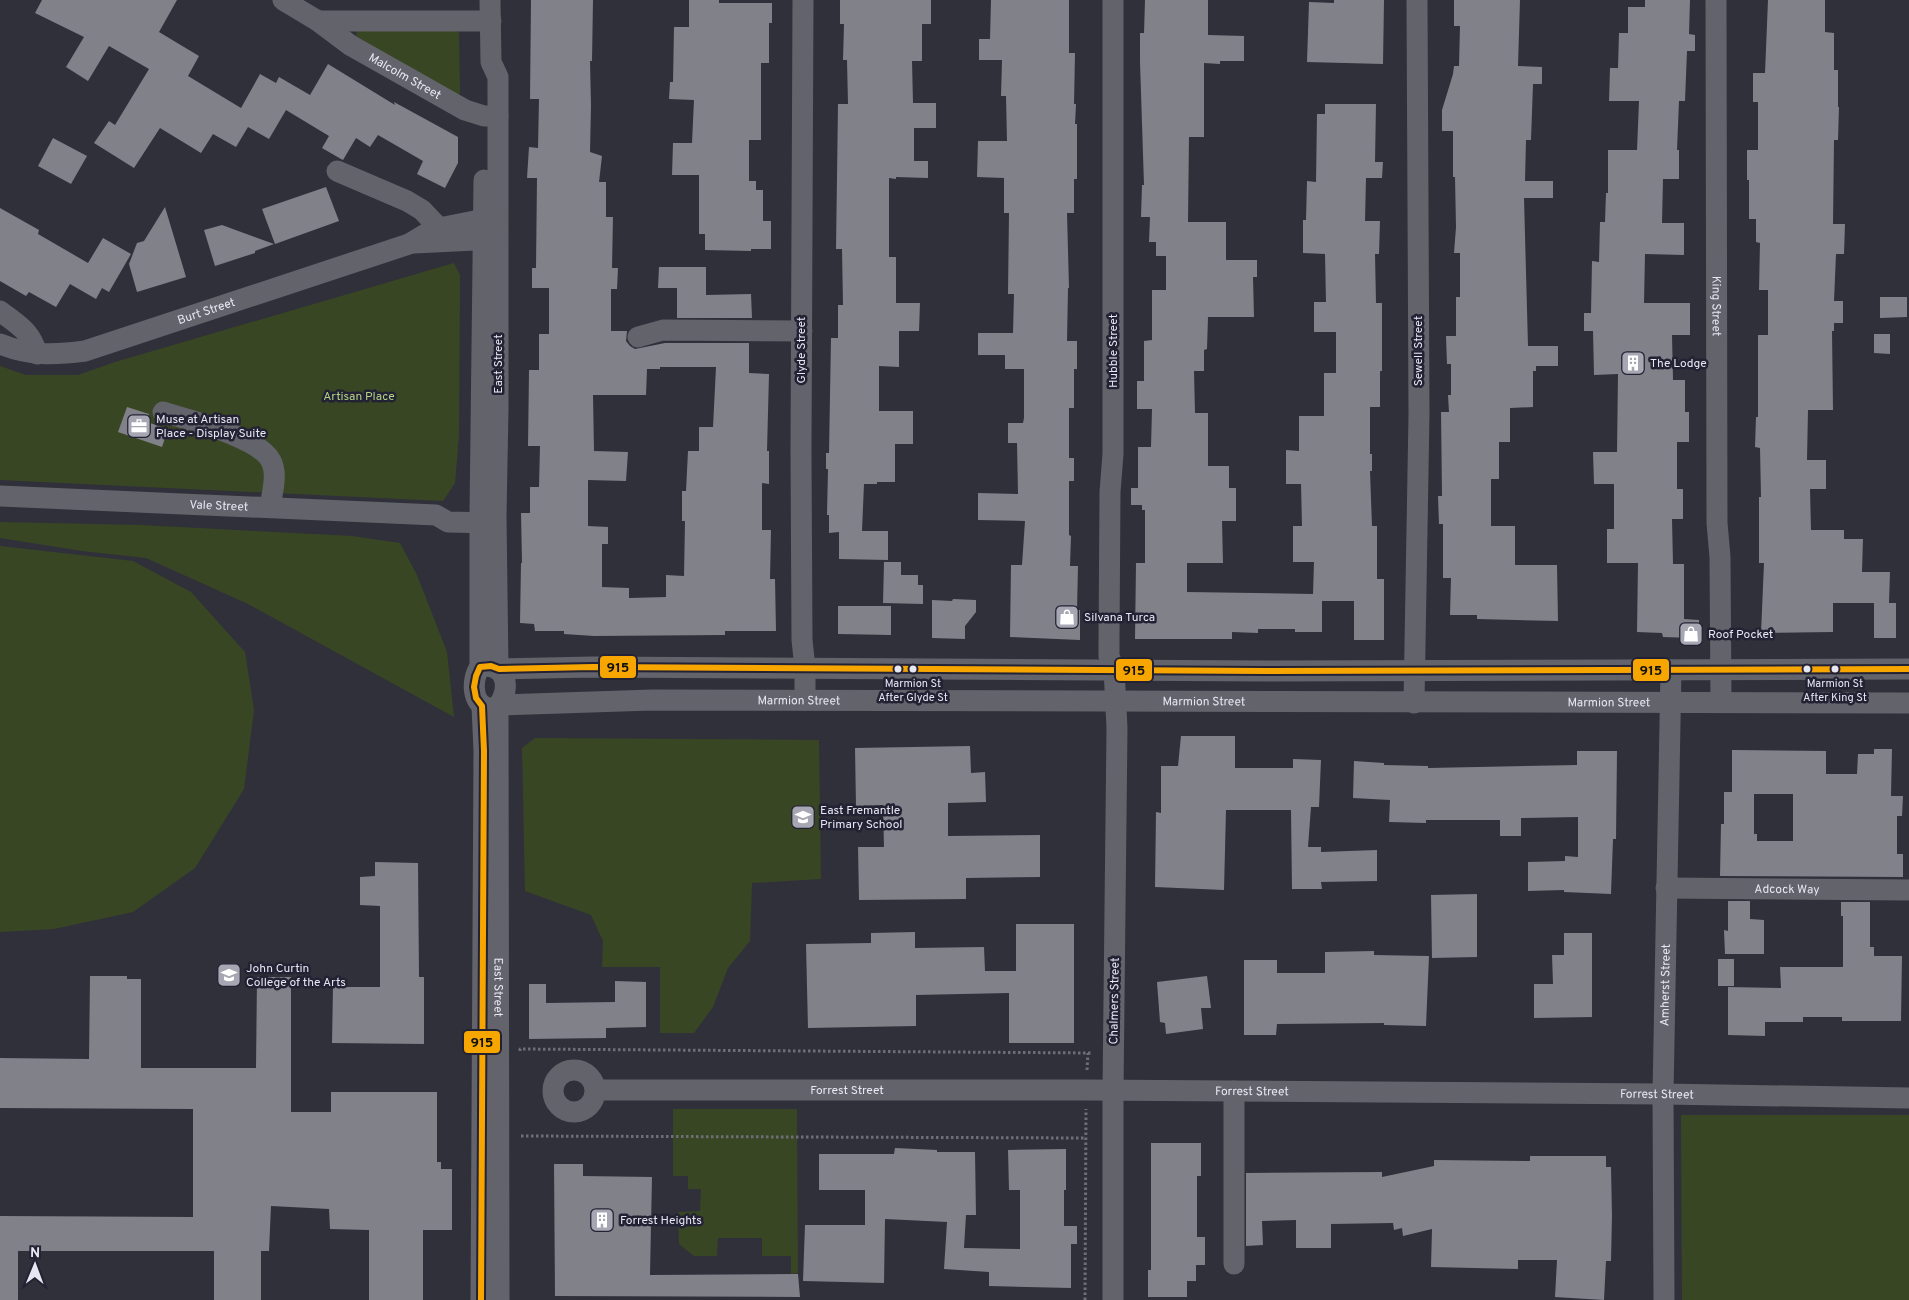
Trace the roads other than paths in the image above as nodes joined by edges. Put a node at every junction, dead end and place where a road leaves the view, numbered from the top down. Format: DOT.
graph roads {
  1 [pos="283,0"];
  2 [pos="803,0"];
  3 [pos="1113,0"];
  4 [pos="1417,0"];
  5 [pos="1716,0"];
  6 [pos="491,10"];
  7 [pos="318,21"];
  8 [pos="491,116"];
  9 [pos="337,171"];
  10 [pos="439,228"];
  11 [pos="491,228"];
  12 [pos="409,244"];
  13 [pos="0,311"];
  14 [pos="802,331"];
  15 [pos="638,336"];
  16 [pos="0,344"];
  17 [pos="37,354"];
  18 [pos="163,412"];
  19 [pos="0,496"];
  20 [pos="270,507"];
  21 [pos="488,515"];
  22 [pos="492,668"];
  23 [pos="805,668"];
  24 [pos="1114,669"];
  25 [pos="1721,669"];
  26 [pos="1909,669"];
  27 [pos="1413,670"];
  28 [pos="1670,670"];
  29 [pos="805,700"];
  30 [pos="1115,701"];
  31 [pos="1670,702"];
  32 [pos="1721,702"];
  33 [pos="1414,703"];
  34 [pos="1909,703"];
  35 [pos="493,706"];
  36 [pos="1666,888"];
  37 [pos="1909,890"];
  38 [pos="596,1090"];
  39 [pos="1113,1090"];
  40 [pos="1234,1091"];
  41 [pos="1663,1094"];
  42 [pos="1909,1098"];
  43 [pos="1234,1264"];
  44 [pos="481,1300"];
  45 [pos="499,1300"];
  46 [pos="1113,1300"];
  47 [pos="1664,1300"];
  1 -- 7 [label="street, Malcolm Street"];
  2 -- 14 [label="street, Glyde Street"];
  3 -- 24 [label="street, Hubble Street"];
  4 -- 27 [label="street, Sewell Street"];
  5 -- 25 [label="street, King Street"];
  6 -- 7 [label="street"];
  6 -- 8 [label="street, East Street"];
  7 -- 8 [label="street, Malcolm Street"];
  8 -- 11 [label="street, East Street"];
  9 -- 10 [label="street"];
  10 -- 11 [label="street, Burt Street"];
  10 -- 12 [label="street, Burt Street"];
  11 -- 12 [label="street, Burt Street"];
  11 -- 21 [label="street, East Street"];
  12 -- 17 [label="street, Burt Street"];
  13 -- 17 [label="street"];
  14 -- 15 [label="street"];
  14 -- 23 [label="street, Glyde Street"];
  16 -- 17 [label="street, Burt Street"];
  18 -- 20 [label="street"];
  19 -- 20 [label="street, Vale Street"];
  20 -- 21 [label="street, Vale Street"];
  21 -- 22 [label="street, East Street"];
  22 -- 23 [label="street"];
  22 -- 35 [label="street"];
  22 -- 35 [label="street"];
  23 -- 24 [label="street"];
  23 -- 29 [label="street, Glyde Street"];
  24 -- 27 [label="street"];
  24 -- 30 [label="street, Hubble Street"];
  25 -- 26 [label="street"];
  25 -- 28 [label="street"];
  25 -- 32 [label="street, King Street"];
  27 -- 28 [label="street"];
  27 -- 33 [label="street, Sewell Street"];
  28 -- 31 [label="street, Amherst Street"];
  29 -- 30 [label="street, Marmion Street"];
  29 -- 35 [label="street, Marmion Street"];
  30 -- 33 [label="street, Marmion Street"];
  30 -- 39 [label="street, Chalmers Street"];
  31 -- 32 [label="street, Marmion Street"];
  31 -- 33 [label="street, Marmion Street"];
  31 -- 36 [label="street, Amherst Street"];
  32 -- 34 [label="street, Marmion Street"];
  35 -- 44 [label="street, East Street"];
  35 -- 45 [label="street, East Street"];
  36 -- 37 [label="street, Adcock Way"];
  36 -- 41 [label="street, Amherst Street"];
  38 -- 39 [label="street, Forrest Street"];
  39 -- 40 [label="street, Forrest Street"];
  39 -- 46 [label="street, Chalmers Street"];
  40 -- 41 [label="street, Forrest Street"];
  40 -- 43 [label="street"];
  41 -- 42 [label="street, Forrest Street"];
  41 -- 47 [label="street, Amherst Street"];
}
